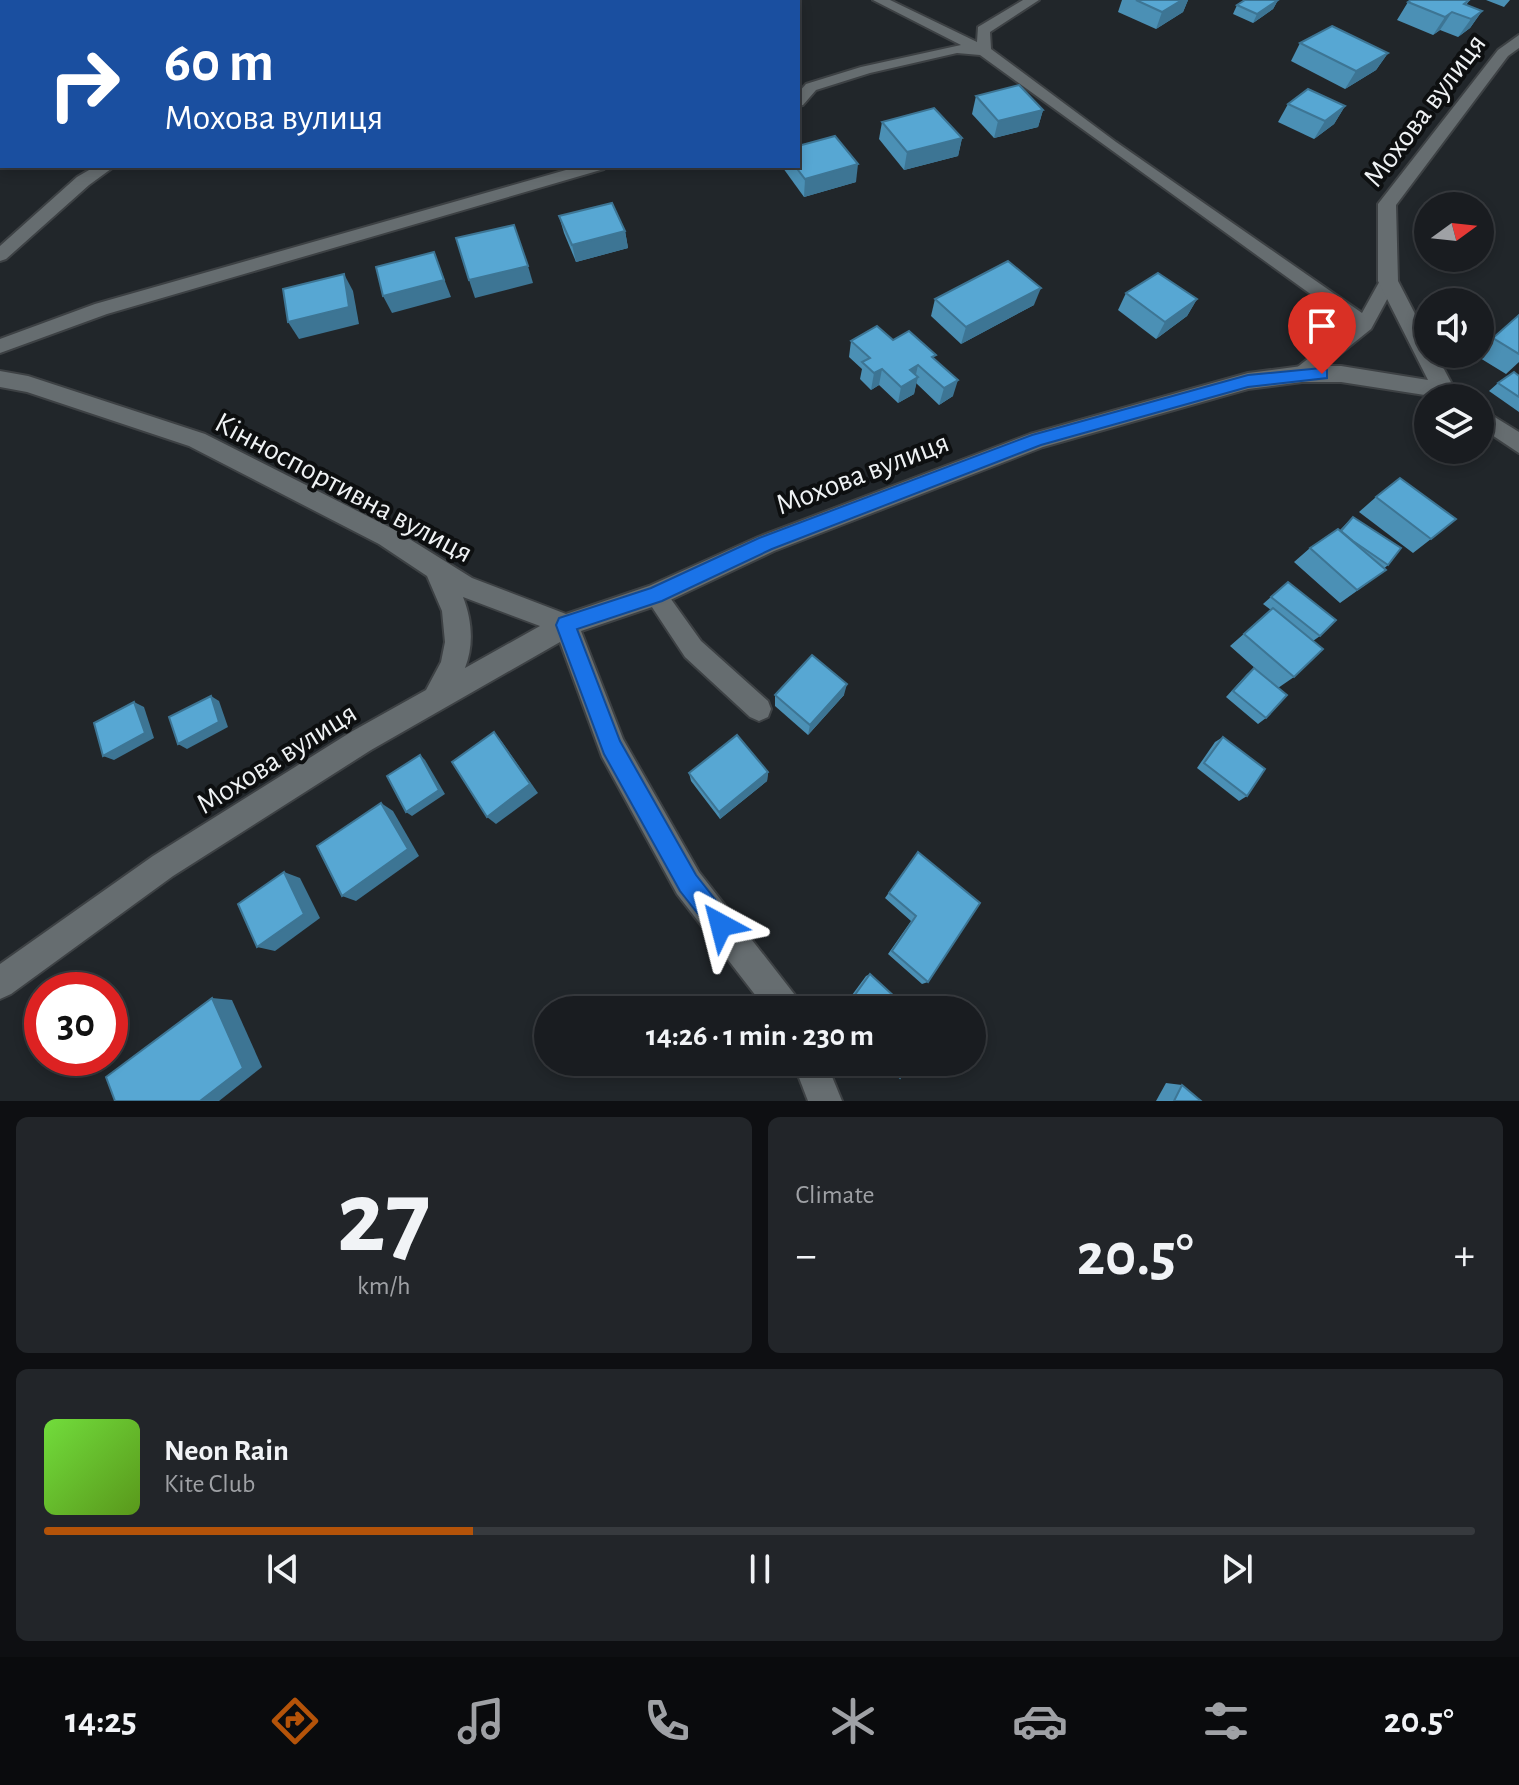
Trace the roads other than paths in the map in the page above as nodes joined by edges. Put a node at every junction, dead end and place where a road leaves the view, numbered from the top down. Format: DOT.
graph roads {
  1 [pos="880,0"];
  2 [pos="1032,0"];
  3 [pos="1519,40"];
  4 [pos="984,51"];
  5 [pos="800,100"];
  6 [pos="104,168"];
  7 [pos="591,168"];
  8 [pos="0,255"];
  9 [pos="1388,281"];
  10 [pos="1365,324"];
  11 [pos="0,346"];
  12 [pos="1302,374"];
  13 [pos="0,379"];
  14 [pos="1445,384"];
  15 [pos="1414,387"];
  16 [pos="1494,426"];
  17 [pos="1519,444"];
  18 [pos="434,568"];
  19 [pos="655,595"];
  20 [pos="566,625"];
  21 [pos="435,699"];
  22 [pos="759,709"];
  23 [pos="0,983"];
  24 [pos="776,996"];
  25 [pos="815,1076"];
  26 [pos="825,1101"];
  1 -- 4 [label="lane"];
  2 -- 4 [label="lane"];
  3 -- 9 [label="street, Мохова вулиця"];
  4 -- 5 [label="lane"];
  4 -- 10 [label="lane"];
  6 -- 8 [label="lane"];
  7 -- 11 [label="lane"];
  9 -- 10 [label="lane"];
  9 -- 14 [label="street, Мохова вулиця"];
  10 -- 12 [label="lane"];
  12 -- 15 [label="street, Мохова вулиця"];
  12 -- 19 [label="street, Мохова вулиця"];
  13 -- 18 [label="street, Кінноспортивна вулиця"];
  16 -- 17 [label="street"];
  18 -- 20 [label="street, Кінноспортивна вулиця"];
  18 -- 21 [label="street"];
  19 -- 20 [label="street, Мохова вулиця"];
  19 -- 22 [label="lane"];
  20 -- 21 [label="street, Мохова вулиця"];
  20 -- 24 [label="street"];
  21 -- 23 [label="street, Мохова вулиця"];
  25 -- 26 [label="street"];
}
